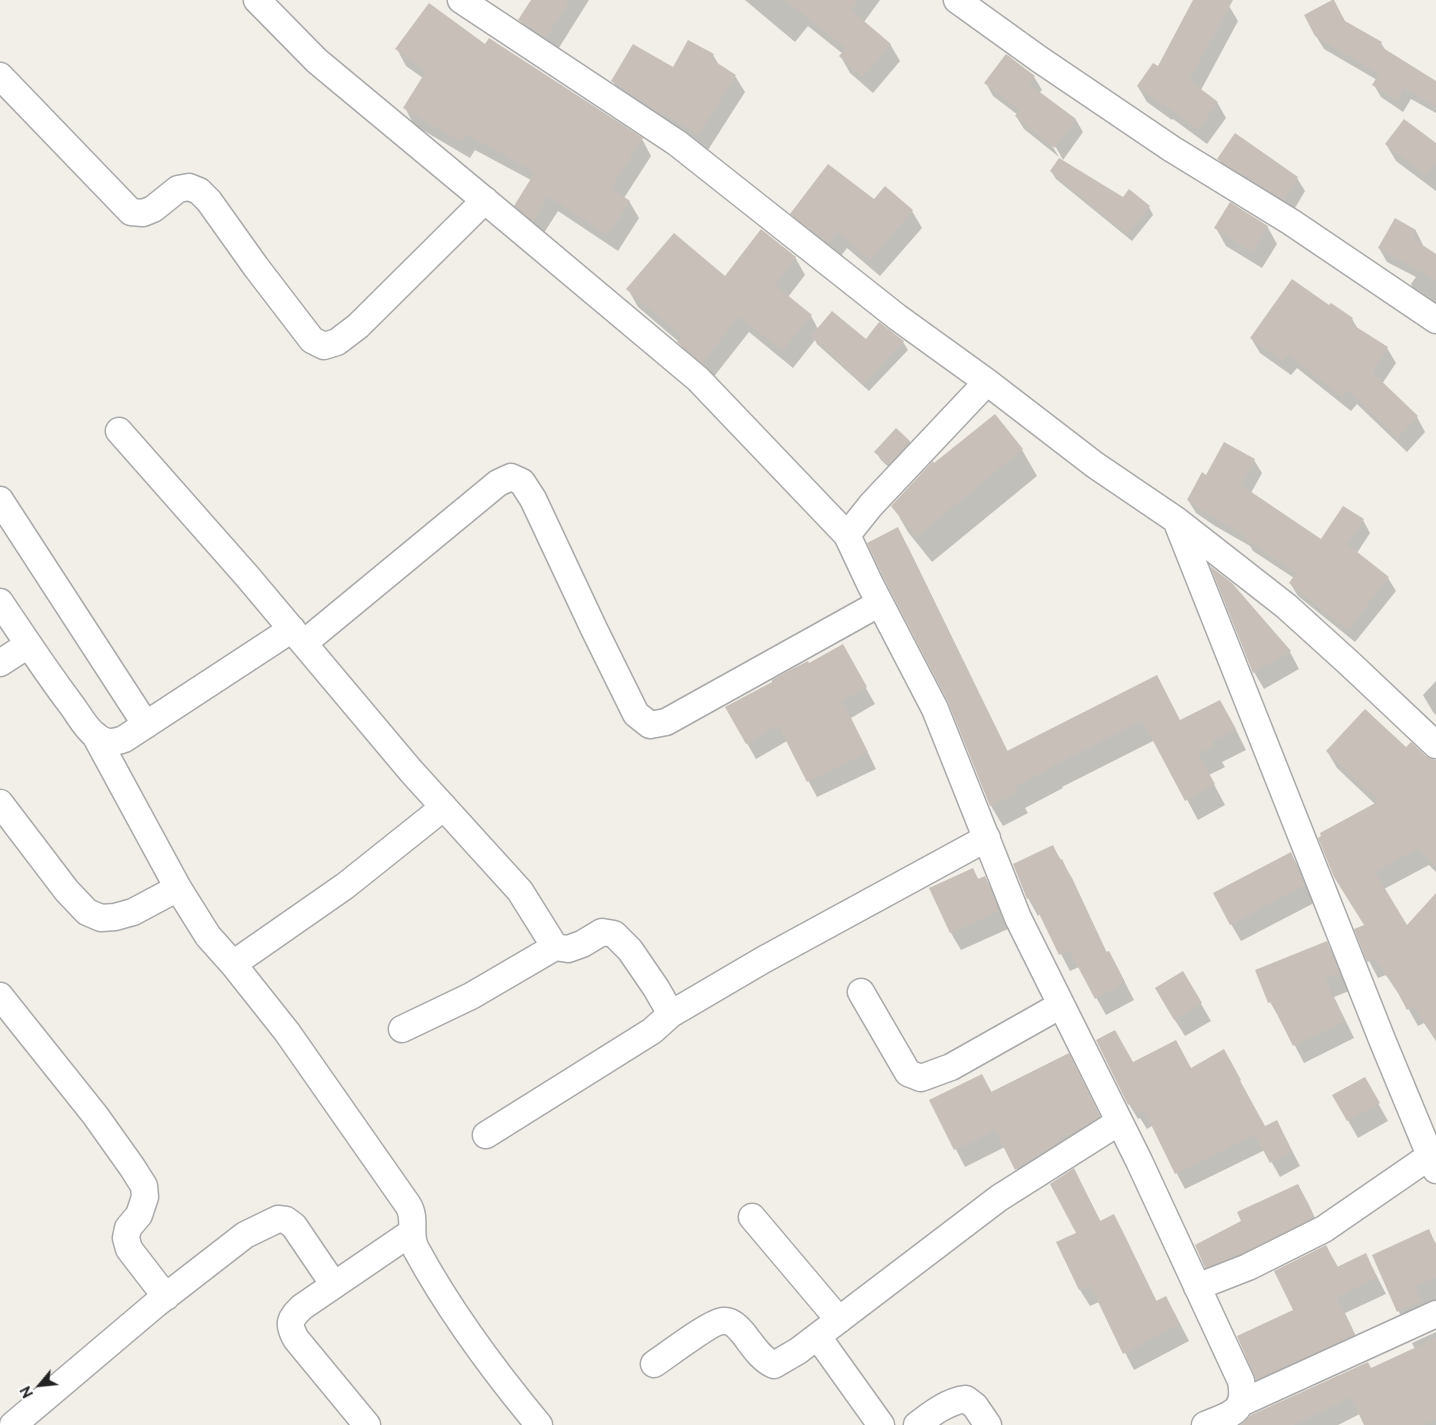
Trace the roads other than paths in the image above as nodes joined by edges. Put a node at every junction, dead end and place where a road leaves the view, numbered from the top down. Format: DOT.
graph roads {
  1 [pos="257,0"];
  2 [pos="462,0"];
  3 [pos="957,0"];
  4 [pos="0,76"];
  5 [pos="485,200"];
  6 [pos="1436,320"];
  7 [pos="987,382"];
  8 [pos="119,431"];
  9 [pos="0,500"];
  10 [pos="1176,520"];
  11 [pos="847,535"];
  12 [pos="0,602"];
  13 [pos="880,603"];
  14 [pos="298,636"];
  15 [pos="28,645"];
  16 [pos="0,663"];
  17 [pos="146,725"];
  18 [pos="95,735"];
  19 [pos="1436,745"];
  20 [pos="0,803"];
  21 [pos="444,807"];
  22 [pos="987,838"];
  23 [pos="178,888"];
  24 [pos="555,947"];
  25 [pos="233,964"];
  26 [pos="861,992"];
  27 [pos="0,996"];
  28 [pos="1061,1005"];
  29 [pos="671,1014"];
  30 [pos="402,1028"];
  31 [pos="1119,1122"];
  32 [pos="486,1135"];
  33 [pos="1433,1163"];
  34 [pos="752,1217"];
  35 [pos="412,1232"];
  36 [pos="334,1285"];
  37 [pos="1197,1287"];
  38 [pos="166,1297"];
  39 [pos="1436,1314"];
  40 [pos="839,1320"];
  41 [pos="818,1337"];
  42 [pos="654,1364"];
  43 [pos="1242,1403"];
  44 [pos="13,1425"];
  45 [pos="367,1425"];
  46 [pos="539,1425"];
  47 [pos="881,1425"];
  48 [pos="917,1425"];
  49 [pos="988,1425"];
  50 [pos="1205,1425"];
  1 -- 5 [label="street"];
  2 -- 7 [label="street"];
  3 -- 6 [label="street"];
  4 -- 5 [label="street"];
  5 -- 11 [label="street"];
  7 -- 10 [label="street"];
  7 -- 11 [label="street"];
  8 -- 14 [label="street"];
  9 -- 17 [label="street"];
  10 -- 19 [label="street"];
  10 -- 33 [label="street"];
  11 -- 13 [label="street"];
  12 -- 15 [label="street"];
  13 -- 14 [label="street"];
  13 -- 22 [label="street"];
  14 -- 17 [label="street"];
  14 -- 21 [label="street"];
  15 -- 16 [label="street"];
  15 -- 18 [label="street"];
  17 -- 18 [label="street"];
  18 -- 23 [label="street"];
  20 -- 23 [label="street"];
  21 -- 24 [label="street"];
  21 -- 25 [label="street"];
  22 -- 28 [label="street"];
  22 -- 29 [label="street"];
  23 -- 25 [label="street"];
  24 -- 29 [label="street"];
  24 -- 30 [label="street"];
  25 -- 35 [label="street"];
  26 -- 28 [label="street"];
  27 -- 38 [label="street"];
  28 -- 31 [label="street"];
  29 -- 32 [label="street"];
  31 -- 37 [label="street"];
  31 -- 40 [label="street"];
  33 -- 37 [label="street"];
  34 -- 40 [label="street"];
  35 -- 36 [label="street"];
  35 -- 46 [label="street"];
  36 -- 38 [label="street"];
  36 -- 45 [label="street"];
  37 -- 43 [label="street"];
  38 -- 44 [label="street"];
  39 -- 43 [label="street"];
  40 -- 41 [label="street"];
  41 -- 42 [label="street"];
  41 -- 47 [label="street"];
  43 -- 50 [label="street"];
  48 -- 49 [label="street"];
}
